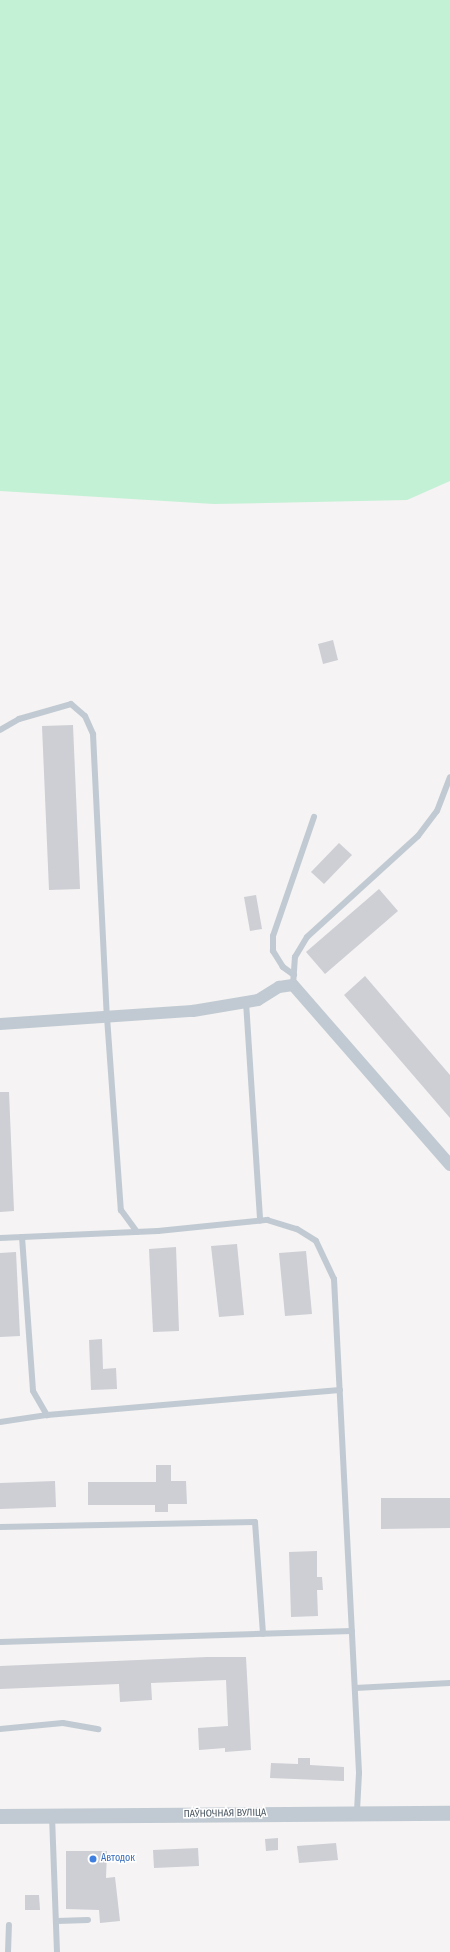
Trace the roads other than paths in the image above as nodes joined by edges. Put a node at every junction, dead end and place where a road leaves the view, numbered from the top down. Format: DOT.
graph roads {
  1 [pos="0,730"];
  2 [pos="450,777"];
  3 [pos="314,817"];
  4 [pos="294,980"];
  5 [pos="246,1002"];
  6 [pos="107,1017"];
  7 [pos="0,1024"];
  8 [pos="450,1165"];
  9 [pos="260,1221"];
  10 [pos="137,1232"];
  11 [pos="22,1237"];
  12 [pos="0,1238"];
  13 [pos="340,1390"];
  14 [pos="47,1415"];
  15 [pos="0,1422"];
  16 [pos="0,1527"];
  17 [pos="352,1631"];
  18 [pos="263,1634"];
  19 [pos="0,1642"];
  20 [pos="450,1683"];
  21 [pos="355,1688"];
  22 [pos="0,1729"];
  23 [pos="98,1729"];
  24 [pos="357,1812"];
  25 [pos="450,1813"];
  26 [pos="0,1816"];
  27 [pos="52,1816"];
  28 [pos="88,1920"];
  29 [pos="57,1921"];
  30 [pos="9,1925"];
  31 [pos="8,1952"];
  32 [pos="57,1952"];
  1 -- 6 [label="lane"];
  2 -- 4 [label="lane"];
  3 -- 4 [label="lane"];
  4 -- 5 [label="street"];
  4 -- 8 [label="street"];
  5 -- 6 [label="street"];
  5 -- 9 [label="lane"];
  6 -- 7 [label="street"];
  6 -- 10 [label="lane"];
  9 -- 10 [label="lane"];
  9 -- 13 [label="lane"];
  10 -- 11 [label="lane"];
  11 -- 12 [label="lane"];
  11 -- 14 [label="lane"];
  13 -- 14 [label="lane"];
  13 -- 17 [label="lane"];
  14 -- 15 [label="lane"];
  16 -- 18 [label="lane"];
  17 -- 18 [label="lane"];
  17 -- 21 [label="lane"];
  18 -- 19 [label="lane"];
  20 -- 21 [label="lane"];
  21 -- 24 [label="lane"];
  22 -- 23 [label="lane"];
  24 -- 25 [label="street, ПАЎНОЧНАЯ ВУЛІЦА"];
  24 -- 27 [label="street, ПАЎНОЧНАЯ ВУЛІЦА"];
  26 -- 27 [label="street, ПАЎНОЧНАЯ ВУЛІЦА"];
  27 -- 29 [label="lane"];
  28 -- 29 [label="lane"];
  29 -- 32 [label="lane"];
  30 -- 31 [label="lane"];
}
